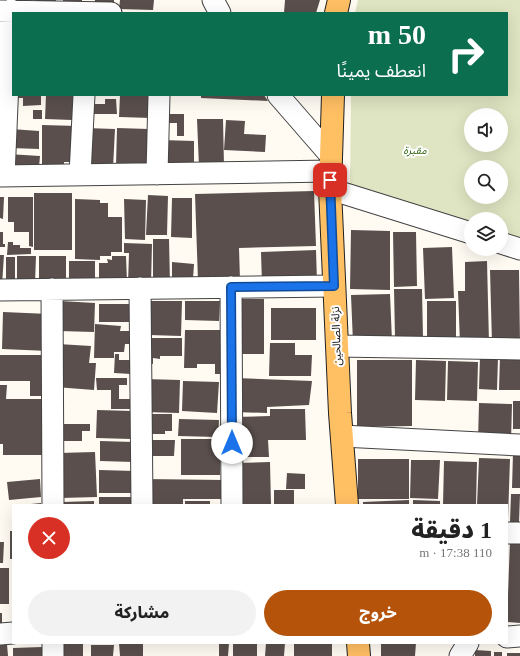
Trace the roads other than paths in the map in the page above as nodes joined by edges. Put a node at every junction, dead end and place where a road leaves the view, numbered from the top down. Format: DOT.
graph roads {
  1 [pos="213,0"];
  2 [pos="339,0"];
  3 [pos="6,10"];
  4 [pos="87,12"];
  5 [pos="219,12"];
  6 [pos="336,12"];
  7 [pos="84,96"];
  8 [pos="159,96"];
  9 [pos="279,96"];
  10 [pos="333,96"];
  11 [pos="331,172"];
  12 [pos="157,174"];
  13 [pos="80,175"];
  14 [pos="2,176"];
  15 [pos="464,230"];
  16 [pos="508,245"];
  17 [pos="520,249"];
  18 [pos="334,286"];
  19 [pos="231,287"];
  20 [pos="140,288"];
  21 [pos="0,290"];
  22 [pos="52,290"];
  23 [pos="337,346"];
  24 [pos="520,349"];
  25 [pos="342,436"];
  26 [pos="520,445"];
  27 [pos="53,504"];
  28 [pos="142,504"];
  29 [pos="232,504"];
  30 [pos="347,504"];
  31 [pos="508,533"];
  32 [pos="520,533"];
  33 [pos="12,632"];
  34 [pos="0,634"];
  35 [pos="520,636"];
  36 [pos="508,637"];
  37 [pos="53,644"];
  38 [pos="358,644"];
  39 [pos="467,644"];
  40 [pos="54,656"];
  41 [pos="359,656"];
  42 [pos="460,656"];
  1 -- 5 [label="street"];
  2 -- 6 [label="main road"];
  3 -- 4 [label="street"];
  3 -- 14 [label="street"];
  7 -- 13 [label="street"];
  8 -- 12 [label="street"];
  9 -- 11 [label="street"];
  10 -- 11 [label="main road, نزلة الصالحين"];
  11 -- 12 [label="street"];
  11 -- 15 [label="street"];
  11 -- 18 [label="main road, نزلة الصالحين"];
  12 -- 13 [label="street"];
  13 -- 14 [label="street"];
  16 -- 17 [label="street"];
  18 -- 19 [label="street"];
  18 -- 23 [label="main road, نزلة الصالحين"];
  19 -- 20 [label="street"];
  19 -- 29 [label="street"];
  20 -- 22 [label="street"];
  20 -- 28 [label="street"];
  21 -- 22 [label="street"];
  22 -- 27 [label="street"];
  23 -- 24 [label="street"];
  23 -- 25 [label="main road, نزلة الصالحين"];
  25 -- 26 [label="street"];
  25 -- 30 [label="main road, نزلة الصالحين"];
  31 -- 32 [label="street"];
  33 -- 34 [label="street"];
  35 -- 36 [label="street"];
  37 -- 40 [label="street"];
  38 -- 41 [label="main road"];
  39 -- 42 [label="street"];
}
